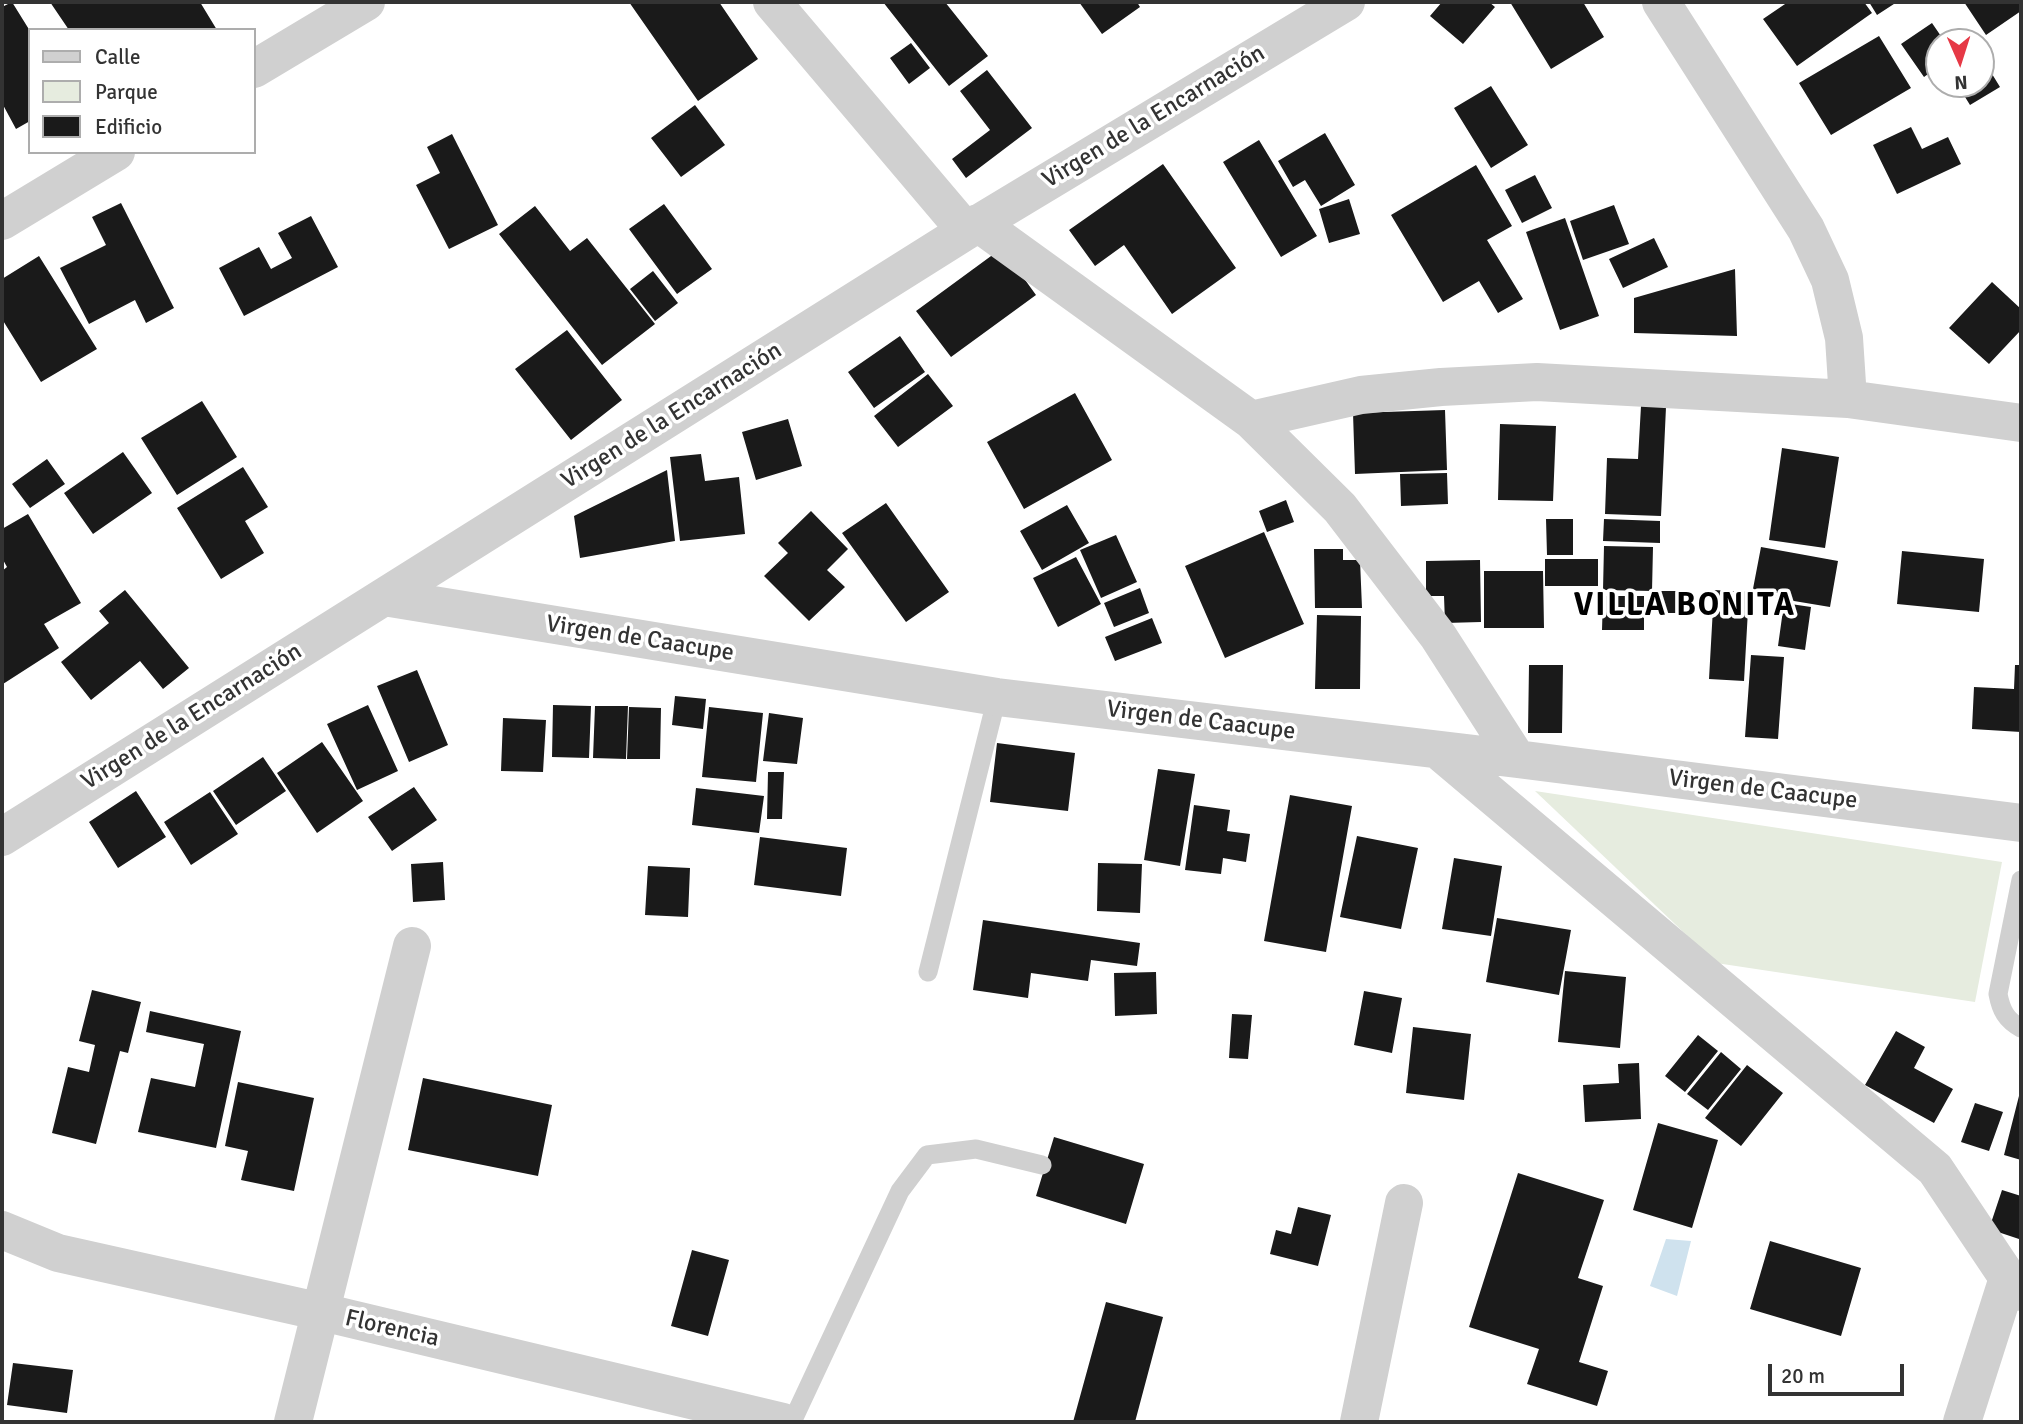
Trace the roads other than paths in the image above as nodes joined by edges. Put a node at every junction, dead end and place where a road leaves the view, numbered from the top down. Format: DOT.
graph roads {
  1 [pos="366,2"];
  2 [pos="772,2"];
  3 [pos="1346,2"];
  4 [pos="1661,2"];
  5 [pos="256,68"];
  6 [pos="113,154"];
  7 [pos="2,221"];
  8 [pos="972,227"];
  9 [pos="1848,400"];
  10 [pos="1251,420"];
  11 [pos="2021,422"];
  12 [pos="384,597"];
  13 [pos="997,697"];
  14 [pos="1438,750"];
  15 [pos="1517,759"];
  16 [pos="2021,823"];
  17 [pos="2,836"];
  18 [pos="2021,880"];
  19 [pos="412,946"];
  20 [pos="928,972"];
  21 [pos="2021,1028"];
  22 [pos="1042,1165"];
  23 [pos="1404,1203"];
  24 [pos="2,1230"];
  25 [pos="2015,1285"];
  26 [pos="322,1312"];
  27 [pos="293,1422"];
  28 [pos="783,1422"];
  29 [pos="792,1422"];
  30 [pos="1359,1422"];
  31 [pos="1962,1422"];
  1 -- 5 [label="street"];
  2 -- 8 [label="street"];
  3 -- 8 [label="street, Virgen de la Encarnación"];
  4 -- 9 [label="street"];
  6 -- 7 [label="street"];
  8 -- 10 [label="street"];
  8 -- 12 [label="street, Virgen de la Encarnación"];
  9 -- 10 [label="street"];
  9 -- 11 [label="street"];
  10 -- 15 [label="street"];
  12 -- 13 [label="street, Virgen de Caacupe"];
  12 -- 17 [label="street, Virgen de la Encarnación"];
  13 -- 14 [label="street, Virgen de Caacupe"];
  13 -- 20 [label="lane"];
  14 -- 15 [label="street, Virgen de Caacupe"];
  14 -- 25 [label="street"];
  15 -- 16 [label="street, Virgen de Caacupe"];
  18 -- 21 [label="lane"];
  19 -- 26 [label="street"];
  22 -- 29 [label="lane"];
  23 -- 30 [label="street"];
  24 -- 26 [label="street, Florencia"];
  25 -- 31 [label="street"];
  26 -- 27 [label="street"];
  26 -- 28 [label="street, Florencia"];
}
